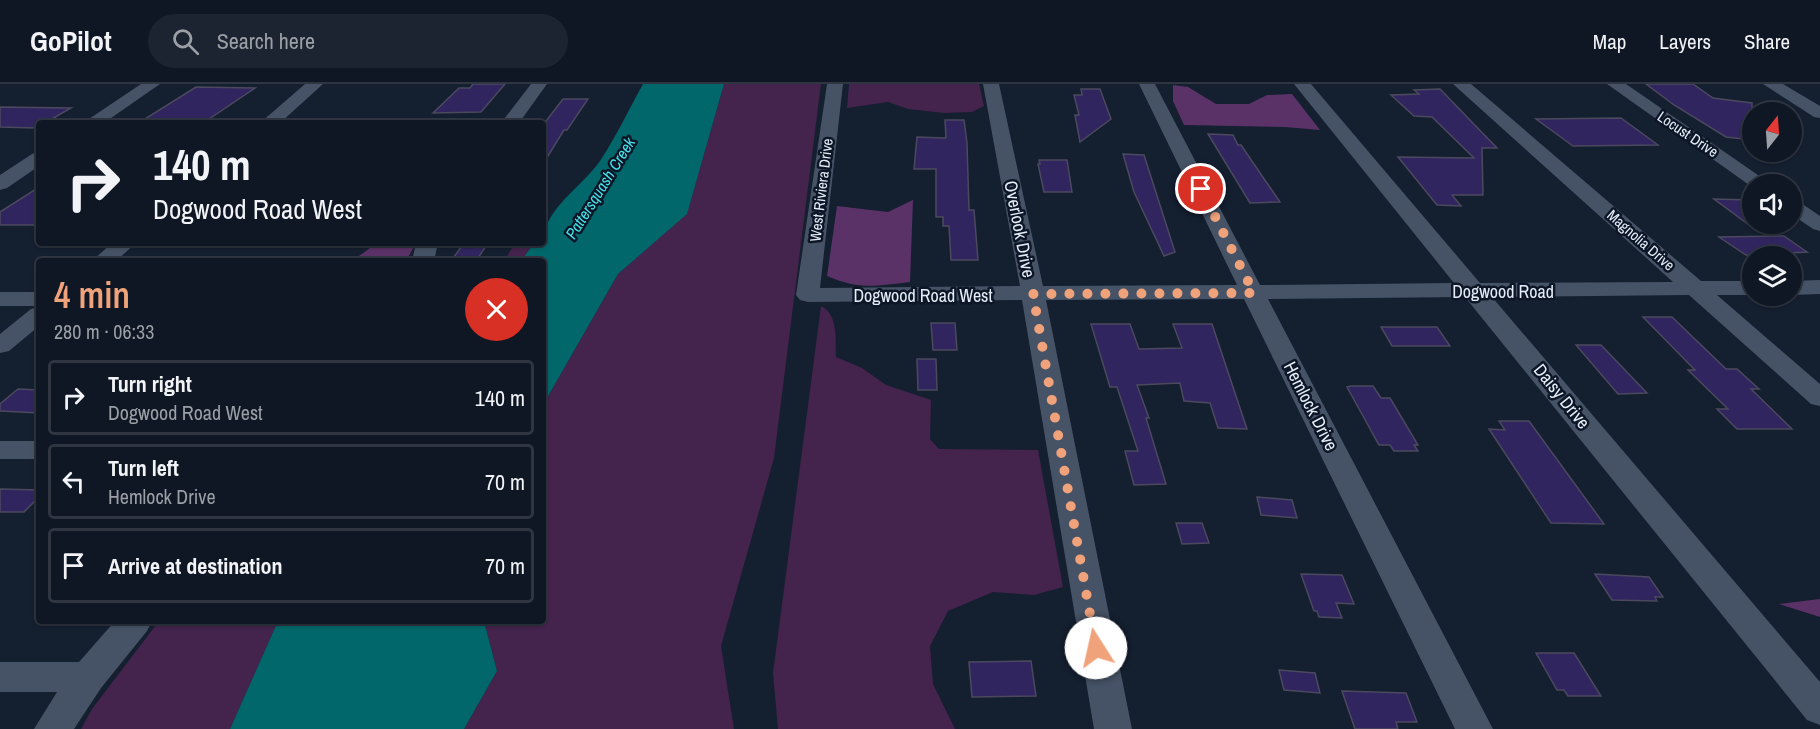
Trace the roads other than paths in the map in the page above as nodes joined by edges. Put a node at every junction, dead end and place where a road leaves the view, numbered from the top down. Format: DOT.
graph roads {
  1 [pos="152,84"];
  2 [pos="315,84"];
  3 [pos="539,84"];
  4 [pos="835,84"];
  5 [pos="991,84"];
  6 [pos="1147,84"];
  7 [pos="1302,84"];
  8 [pos="1461,84"];
  9 [pos="1615,84"];
  10 [pos="1771,84"];
  11 [pos="1820,113"];
  12 [pos="97,120"];
  13 [pos="273,120"];
  14 [pos="512,120"];
  15 [pos="36,160"];
  16 [pos="1746,174"];
  17 [pos="0,184"];
  18 [pos="1802,213"];
  19 [pos="1820,225"];
  20 [pos="121,246"];
  21 [pos="107,258"];
  22 [pos="1820,287"];
  23 [pos="1742,288"];
  24 [pos="1802,288"];
  25 [pos="1696,289"];
  26 [pos="1475,291"];
  27 [pos="1254,293"];
  28 [pos="1033,294"];
  29 [pos="808,295"];
  30 [pos="0,299"];
  31 [pos="36,299"];
  32 [pos="36,316"];
  33 [pos="0,346"];
  34 [pos="1820,398"];
  35 [pos="0,450"];
  36 [pos="36,450"];
  37 [pos="132,624"];
  38 [pos="0,677"];
  39 [pos="88,677"];
  40 [pos="1820,709"];
  41 [pos="53,729"];
  42 [pos="1113,729"];
  43 [pos="1474,729"];
  1 -- 12 [label="street"];
  2 -- 13 [label="street"];
  3 -- 14 [label="street"];
  4 -- 29 [label="street, West Riviera Drive"];
  5 -- 28 [label="street, Overlook Drive"];
  6 -- 27 [label="street, Hemlock Drive"];
  7 -- 26 [label="street, Daisy Drive"];
  8 -- 25 [label="street, Magnolia Drive"];
  9 -- 16 [label="street, Locust Drive"];
  10 -- 11 [label="street"];
  15 -- 17 [label="street"];
  18 -- 19 [label="street"];
  20 -- 21 [label="street"];
  22 -- 24 [label="street"];
  23 -- 25 [label="street, Dogwood Road"];
  25 -- 26 [label="street, Dogwood Road"];
  25 -- 34 [label="street, Magnolia Drive"];
  26 -- 27 [label="street, Dogwood Road"];
  26 -- 40 [label="street, Daisy Drive"];
  27 -- 28 [label="street, Dogwood Road West"];
  27 -- 43 [label="street, Hemlock Drive"];
  28 -- 29 [label="street, Dogwood Road West"];
  28 -- 42 [label="street, Overlook Drive"];
  30 -- 31 [label="street"];
  32 -- 33 [label="street"];
  35 -- 36 [label="street"];
  37 -- 39 [label="street"];
  38 -- 39 [label="street"];
  39 -- 41 [label="street"];
}
